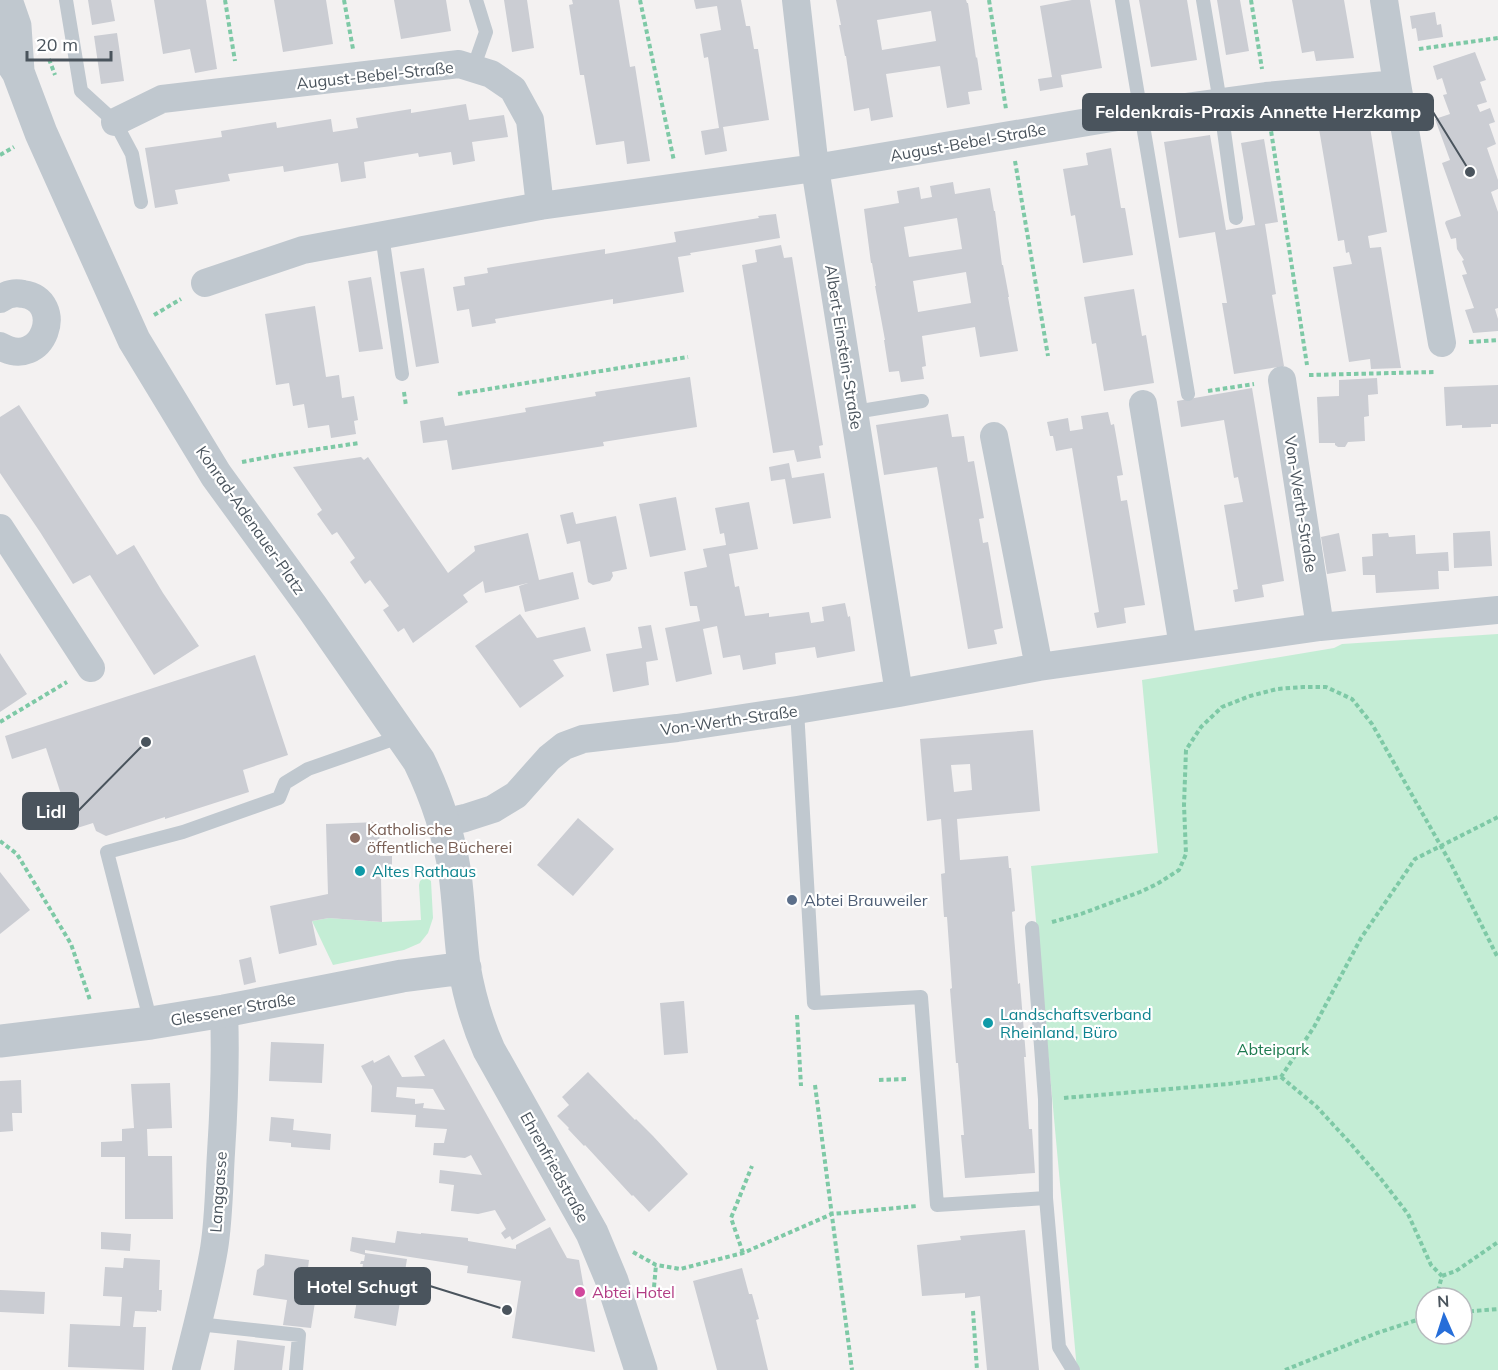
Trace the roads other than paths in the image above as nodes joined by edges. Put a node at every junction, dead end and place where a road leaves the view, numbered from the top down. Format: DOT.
graph roads {
  1 [pos="6,0"];
  2 [pos="66,0"];
  3 [pos="476,0"];
  4 [pos="796,0"];
  5 [pos="1122,0"];
  6 [pos="1203,0"];
  7 [pos="1384,0"];
  8 [pos="0,45"];
  9 [pos="473,69"];
  10 [pos="18,72"];
  11 [pos="1397,84"];
  12 [pos="1220,102"];
  13 [pos="1141,113"];
  14 [pos="115,122"];
  15 [pos="815,168"];
  16 [pos="141,202"];
  17 [pos="540,206"];
  18 [pos="1236,218"];
  19 [pos="382,235"];
  20 [pos="205,283"];
  21 [pos="0,299"];
  22 [pos="1442,343"];
  23 [pos="0,346"];
  24 [pos="402,374"];
  25 [pos="1295,378"];
  26 [pos="1188,394"];
  27 [pos="922,401"];
  28 [pos="1143,404"];
  29 [pos="855,412"];
  30 [pos="994,436"];
  31 [pos="0,528"];
  32 [pos="1498,610"];
  33 [pos="1320,627"];
  34 [pos="1183,646"];
  35 [pos="1040,667"];
  36 [pos="91,668"];
  37 [pos="900,693"];
  38 [pos="797,710"];
  39 [pos="402,736"];
  40 [pos="443,823"];
  41 [pos="1032,928"];
  42 [pos="465,968"];
  43 [pos="224,1011"];
  44 [pos="151,1023"];
  45 [pos="0,1041"];
  46 [pos="1046,1198"];
  47 [pos="198,1324"];
  48 [pos="186,1370"];
  49 [pos="296,1370"];
  50 [pos="640,1370"];
  51 [pos="1073,1370"];
  1 -- 10 [label="street, Konrad-Adenauer-Platz"];
  2 -- 14 [label="lane"];
  3 -- 9 [label="lane"];
  4 -- 15 [label="street, Albert-Einstein-Straße"];
  5 -- 13 [label="lane"];
  6 -- 12 [label="lane"];
  7 -- 11 [label="street"];
  8 -- 10 [label="street, Konrad-Adenauer-Platz"];
  9 -- 14 [label="street, August-Bebel-Straße"];
  9 -- 17 [label="street, August-Bebel-Straße"];
  10 -- 39 [label="street, Konrad-Adenauer-Platz"];
  11 -- 12 [label="street, August-Bebel-Straße"];
  11 -- 22 [label="street"];
  12 -- 13 [label="street, August-Bebel-Straße"];
  12 -- 18 [label="lane"];
  13 -- 15 [label="street, August-Bebel-Straße"];
  13 -- 26 [label="lane"];
  14 -- 16 [label="lane"];
  15 -- 17 [label="street, August-Bebel-Straße"];
  15 -- 29 [label="street, Albert-Einstein-Straße"];
  17 -- 19 [label="street, August-Bebel-Straße"];
  19 -- 20 [label="street, August-Bebel-Straße"];
  19 -- 24 [label="lane"];
  21 -- 23 [label="street"];
  25 -- 33 [label="street, Von-Werth-Straße"];
  27 -- 29 [label="lane"];
  28 -- 34 [label="street"];
  29 -- 37 [label="street, Albert-Einstein-Straße"];
  30 -- 35 [label="street"];
  31 -- 36 [label="street"];
  32 -- 33 [label="street, Von-Werth-Straße"];
  33 -- 34 [label="street, Von-Werth-Straße"];
  34 -- 35 [label="street, Von-Werth-Straße"];
  35 -- 37 [label="street, Von-Werth-Straße"];
  37 -- 38 [label="street, Von-Werth-Straße"];
  38 -- 40 [label="street, Von-Werth-Straße"];
  38 -- 46 [label="lane"];
  39 -- 40 [label="street, Konrad-Adenauer-Platz"];
  39 -- 44 [label="lane"];
  40 -- 42 [label="street, Konrad-Adenauer-Platz"];
  41 -- 46 [label="lane"];
  42 -- 43 [label="street, Glessener Straße"];
  42 -- 50 [label="street, Ehrenfriedstraße"];
  43 -- 44 [label="street, Glessener Straße"];
  43 -- 47 [label="street, Langgasse"];
  44 -- 45 [label="street, Glessener Straße"];
  46 -- 51 [label="lane"];
  47 -- 48 [label="street, Langgasse"];
  47 -- 49 [label="lane"];
}
